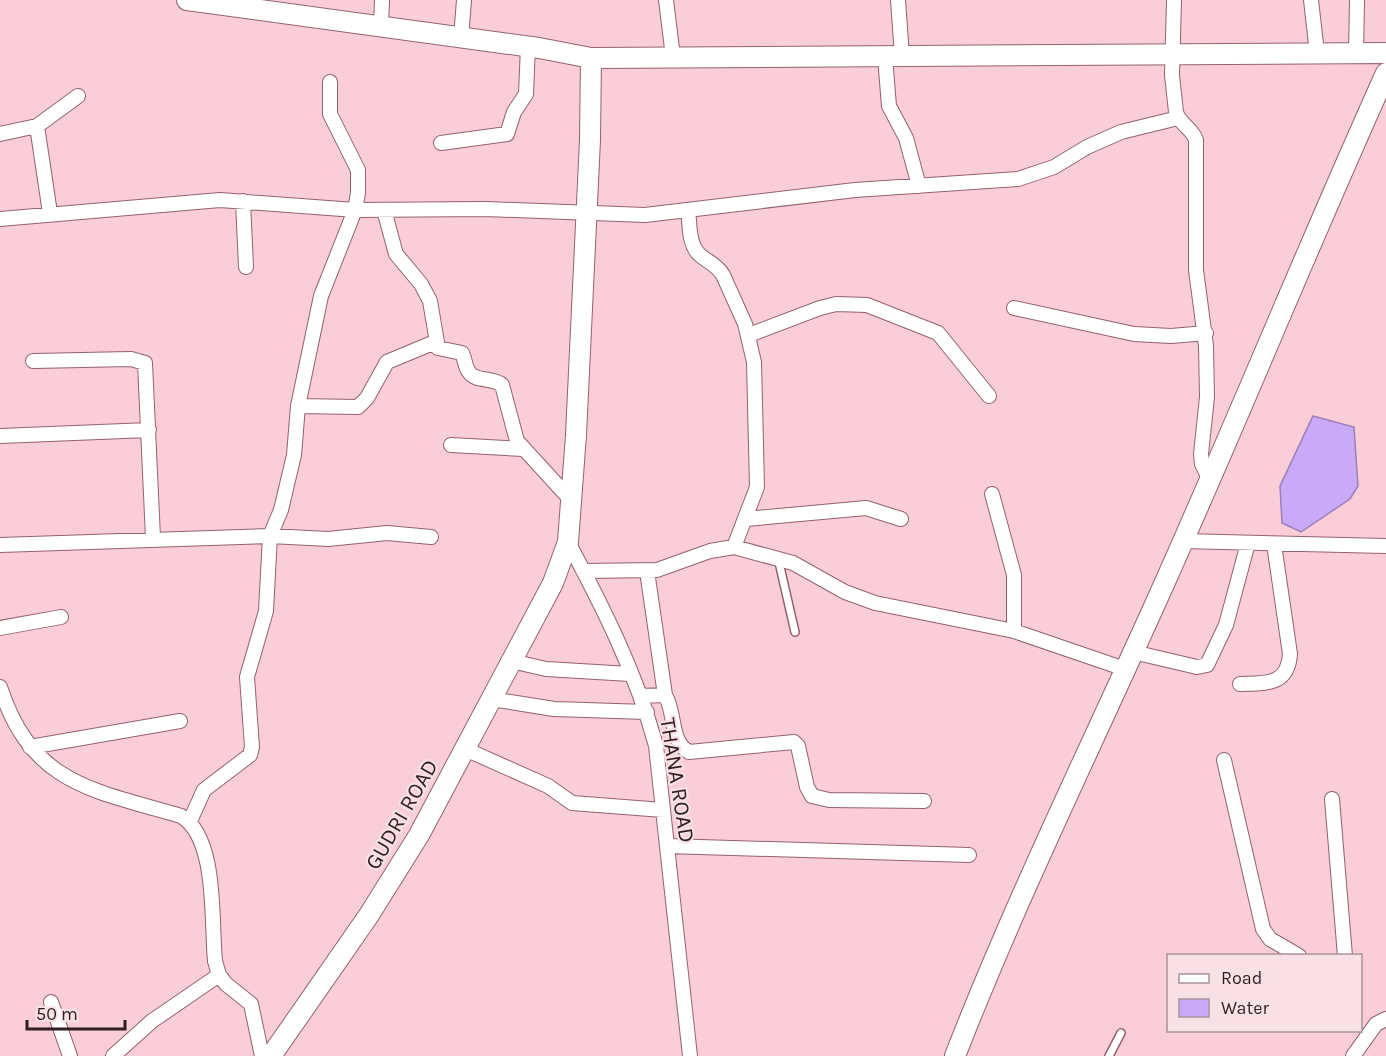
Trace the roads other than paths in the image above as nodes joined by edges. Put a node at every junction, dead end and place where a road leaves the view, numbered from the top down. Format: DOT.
graph roads {
  1 [pos="187,0"];
  2 [pos="382,0"];
  3 [pos="464,0"];
  4 [pos="666,0"];
  5 [pos="898,0"];
  6 [pos="1174,0"];
  7 [pos="1311,0"];
  8 [pos="1357,0"];
  9 [pos="381,26"];
  10 [pos="461,38"];
  11 [pos="528,46"];
  12 [pos="1317,53"];
  13 [pos="1356,53"];
  14 [pos="1386,53"];
  15 [pos="1172,54"];
  16 [pos="893,56"];
  17 [pos="673,57"];
  18 [pos="591,58"];
  19 [pos="1386,73"];
  20 [pos="330,82"];
  21 [pos="78,96"];
  22 [pos="1178,118"];
  23 [pos="37,126"];
  24 [pos="0,134"];
  25 [pos="441,143"];
  26 [pos="920,186"];
  27 [pos="243,201"];
  28 [pos="355,210"];
  29 [pos="384,210"];
  30 [pos="688,210"];
  31 [pos="50,213"];
  32 [pos="586,214"];
  33 [pos="0,219"];
  34 [pos="246,267"];
  35 [pos="1014,309"];
  36 [pos="1206,333"];
  37 [pos="749,335"];
  38 [pos="435,342"];
  39 [pos="33,361"];
  40 [pos="989,396"];
  41 [pos="298,406"];
  42 [pos="149,430"];
  43 [pos="0,436"];
  44 [pos="451,445"];
  45 [pos="523,449"];
  46 [pos="1209,478"];
  47 [pos="992,494"];
  48 [pos="570,499"];
  49 [pos="746,519"];
  50 [pos="901,519"];
  51 [pos="270,536"];
  52 [pos="430,537"];
  53 [pos="153,538"];
  54 [pos="1182,541"];
  55 [pos="568,542"];
  56 [pos="1248,543"];
  57 [pos="1274,544"];
  58 [pos="0,546"];
  59 [pos="1386,546"];
  60 [pos="734,547"];
  61 [pos="778,558"];
  62 [pos="583,571"];
  63 [pos="647,571"];
  64 [pos="61,617"];
  65 [pos="0,628"];
  66 [pos="1014,631"];
  67 [pos="795,632"];
  68 [pos="1129,660"];
  69 [pos="511,661"];
  70 [pos="630,674"];
  71 [pos="1240,684"];
  72 [pos="0,687"];
  73 [pos="665,695"];
  74 [pos="640,696"];
  75 [pos="491,699"];
  76 [pos="647,712"];
  77 [pos="180,722"];
  78 [pos="30,747"];
  79 [pos="465,749"];
  80 [pos="1224,760"];
  81 [pos="1332,799"];
  82 [pos="924,801"];
  83 [pos="663,810"];
  84 [pos="190,821"];
  85 [pos="667,846"];
  86 [pos="969,855"];
  87 [pos="1296,954"];
  88 [pos="1345,954"];
  89 [pos="219,975"];
  90 [pos="51,1002"];
  91 [pos="1386,1019"];
  92 [pos="1121,1033"];
  93 [pos="1356,1043"];
  94 [pos="70,1056"];
  95 [pos="113,1056"];
  96 [pos="262,1056"];
  97 [pos="271,1056"];
  98 [pos="690,1056"];
  99 [pos="955,1056"];
  100 [pos="1109,1056"];
  1 -- 9 [label="main road"];
  2 -- 9 [label="street"];
  3 -- 10 [label="street"];
  4 -- 17 [label="street"];
  5 -- 16 [label="street"];
  6 -- 15 [label="street"];
  7 -- 12 [label="street"];
  8 -- 13 [label="street"];
  9 -- 10 [label="main road"];
  10 -- 11 [label="main road"];
  11 -- 18 [label="main road"];
  11 -- 25 [label="street"];
  12 -- 13 [label="main road"];
  12 -- 15 [label="main road"];
  13 -- 14 [label="main road"];
  15 -- 16 [label="main road"];
  15 -- 22 [label="street"];
  16 -- 17 [label="main road"];
  16 -- 26 [label="street"];
  17 -- 18 [label="main road"];
  18 -- 32 [label="main road, GUDRI ROAD"];
  19 -- 46 [label="main road"];
  20 -- 28 [label="street"];
  21 -- 23 [label="street"];
  22 -- 26 [label="street"];
  22 -- 36 [label="street"];
  23 -- 24 [label="street"];
  23 -- 31 [label="street"];
  26 -- 30 [label="street"];
  27 -- 28 [label="street"];
  27 -- 31 [label="street"];
  27 -- 34 [label="street"];
  28 -- 29 [label="street"];
  28 -- 41 [label="street"];
  29 -- 32 [label="street"];
  29 -- 38 [label="street"];
  30 -- 32 [label="street"];
  30 -- 37 [label="street"];
  31 -- 33 [label="street"];
  32 -- 48 [label="main road, GUDRI ROAD"];
  35 -- 36 [label="street"];
  36 -- 46 [label="street"];
  37 -- 40 [label="street"];
  37 -- 49 [label="street"];
  38 -- 41 [label="street"];
  38 -- 45 [label="street"];
  39 -- 42 [label="street"];
  41 -- 51 [label="street"];
  42 -- 43 [label="street"];
  42 -- 53 [label="street"];
  44 -- 45 [label="street"];
  45 -- 48 [label="street"];
  46 -- 54 [label="main road"];
  47 -- 66 [label="street"];
  48 -- 55 [label="main road, GUDRI ROAD"];
  49 -- 50 [label="street"];
  49 -- 60 [label="street"];
  51 -- 52 [label="street"];
  51 -- 53 [label="street"];
  51 -- 84 [label="street"];
  53 -- 58 [label="street"];
  54 -- 56 [label="street"];
  54 -- 68 [label="main road"];
  55 -- 62 [label="street, THANA ROAD"];
  55 -- 69 [label="main road, GUDRI ROAD"];
  56 -- 57 [label="street"];
  56 -- 68 [label="street"];
  57 -- 59 [label="street"];
  57 -- 71 [label="street"];
  60 -- 61 [label="street"];
  60 -- 63 [label="street"];
  61 -- 66 [label="street"];
  61 -- 67 [label="lane"];
  62 -- 63 [label="street"];
  62 -- 70 [label="street, THANA ROAD"];
  63 -- 73 [label="street"];
  64 -- 65 [label="street"];
  66 -- 68 [label="street"];
  68 -- 99 [label="main road"];
  69 -- 70 [label="street"];
  69 -- 75 [label="main road, GUDRI ROAD"];
  70 -- 74 [label="street, THANA ROAD"];
  72 -- 78 [label="street"];
  73 -- 74 [label="street"];
  73 -- 82 [label="street"];
  74 -- 76 [label="street, THANA ROAD"];
  75 -- 76 [label="street"];
  75 -- 79 [label="main road, GUDRI ROAD"];
  76 -- 83 [label="street, THANA ROAD"];
  77 -- 78 [label="street"];
  78 -- 84 [label="street"];
  79 -- 83 [label="street"];
  79 -- 97 [label="main road, GUDRI ROAD"];
  80 -- 87 [label="street"];
  81 -- 88 [label="street"];
  83 -- 85 [label="street, THANA ROAD"];
  84 -- 89 [label="street"];
  85 -- 86 [label="street"];
  85 -- 98 [label="street, THANA ROAD"];
  89 -- 95 [label="street"];
  89 -- 96 [label="street"];
  90 -- 94 [label="street"];
  91 -- 93 [label="street"];
  92 -- 100 [label="lane"];
}
